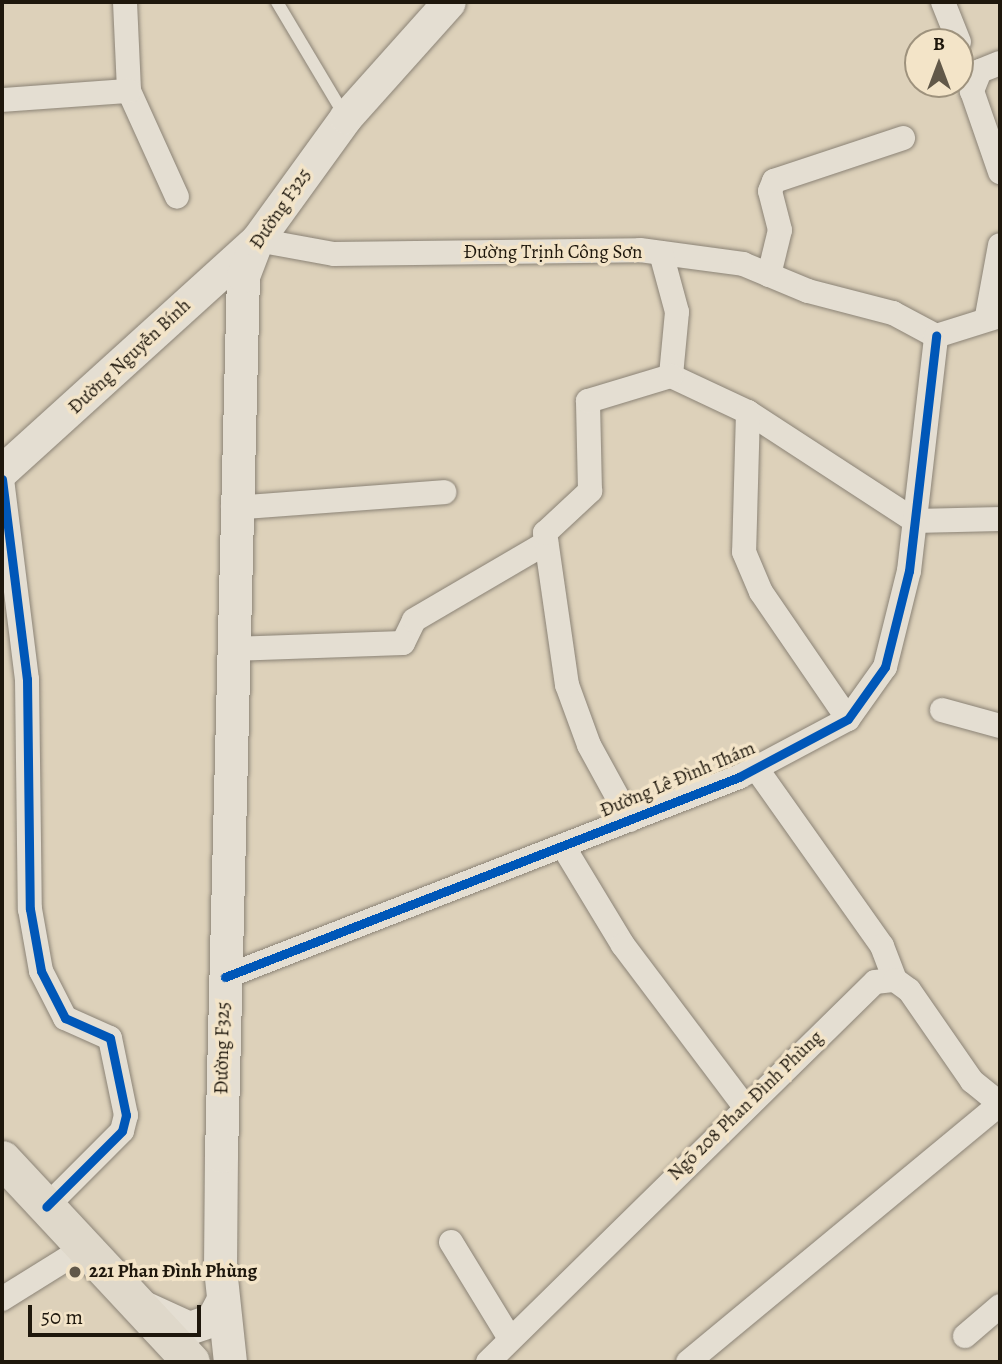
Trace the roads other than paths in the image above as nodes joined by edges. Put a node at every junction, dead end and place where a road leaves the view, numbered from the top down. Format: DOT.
graph roads {
  1 [pos="125,2"];
  2 [pos="277,2"];
  3 [pos="449,2"];
  4 [pos="943,2"];
  5 [pos="953,28"];
  6 [pos="1000,63"];
  7 [pos="974,78"];
  8 [pos="974,82"];
  9 [pos="129,91"];
  10 [pos="2,100"];
  11 [pos="346,117"];
  12 [pos="903,138"];
  13 [pos="1000,172"];
  14 [pos="177,197"];
  15 [pos="257,240"];
  16 [pos="1000,245"];
  17 [pos="661,253"];
  18 [pos="769,275"];
  19 [pos="994,316"];
  20 [pos="936,336"];
  21 [pos="671,376"];
  22 [pos="748,412"];
  23 [pos="2,471"];
  24 [pos="2,479"];
  25 [pos="444,492"];
  26 [pos="233,508"];
  27 [pos="1000,519"];
  28 [pos="915,521"];
  29 [pos="546,543"];
  30 [pos="231,649"];
  31 [pos="942,710"];
  32 [pos="848,719"];
  33 [pos="1000,726"];
  34 [pos="756,768"];
  35 [pos="630,820"];
  36 [pos="563,846"];
  37 [pos="225,977"];
  38 [pos="895,980"];
  39 [pos="1000,1104"];
  40 [pos="745,1107"];
  41 [pos="2,1159"];
  42 [pos="46,1207"];
  43 [pos="451,1242"];
  44 [pos="84,1248"];
  45 [pos="2,1299"];
  46 [pos="133,1301"];
  47 [pos="222,1301"];
  48 [pos="1000,1306"];
  49 [pos="965,1336"];
  50 [pos="509,1337"];
  51 [pos="191,1362"];
  52 [pos="230,1362"];
  53 [pos="488,1362"];
  54 [pos="688,1362"];
  1 -- 9 [label="street"];
  2 -- 11 [label="lane"];
  3 -- 11 [label="main road, Đường F325"];
  4 -- 5 [label="street"];
  6 -- 7 [label="street"];
  8 -- 13 [label="street"];
  9 -- 10 [label="street"];
  9 -- 14 [label="street"];
  11 -- 15 [label="main road, Đường F325"];
  12 -- 18 [label="street"];
  15 -- 17 [label="street, Đường Trịnh Công Sơn"];
  15 -- 23 [label="main road, Đường Nguyễn Bính"];
  15 -- 26 [label="main road, Đường F325"];
  16 -- 19 [label="street"];
  17 -- 18 [label="street, Đường Trịnh Công Sơn"];
  17 -- 21 [label="street"];
  18 -- 20 [label="street, Đường Trịnh Công Sơn"];
  19 -- 20 [label="street"];
  20 -- 28 [label="street, Đường Lê Đình Thám"];
  21 -- 22 [label="street"];
  21 -- 29 [label="street"];
  22 -- 28 [label="street"];
  22 -- 32 [label="street"];
  24 -- 42 [label="street"];
  25 -- 26 [label="street"];
  26 -- 30 [label="main road, Đường F325"];
  27 -- 28 [label="street"];
  28 -- 32 [label="street, Đường Lê Đình Thám"];
  29 -- 30 [label="street"];
  29 -- 35 [label="street"];
  30 -- 37 [label="main road, Đường F325"];
  31 -- 33 [label="street"];
  32 -- 34 [label="street, Đường Lê Đình Thám"];
  34 -- 35 [label="street, Đường Lê Đình Thám"];
  34 -- 38 [label="street"];
  35 -- 36 [label="street, Đường Lê Đình Thám"];
  36 -- 37 [label="street, Đường Lê Đình Thám"];
  36 -- 40 [label="street"];
  37 -- 47 [label="main road, Đường F325"];
  38 -- 39 [label="street"];
  38 -- 40 [label="street, Ngõ 208 Phan Đình Phùng"];
  39 -- 54 [label="street"];
  40 -- 50 [label="street, Ngõ 208 Phan Đình Phùng"];
  41 -- 42 [label="main road"];
  42 -- 44 [label="main road"];
  43 -- 50 [label="street"];
  44 -- 45 [label="street"];
  44 -- 46 [label="main road"];
  46 -- 47 [label="main road"];
  46 -- 51 [label="main road"];
  47 -- 52 [label="main road, Đường F325"];
  48 -- 49 [label="street"];
  50 -- 53 [label="street, Ngõ 208 Phan Đình Phùng"];
}
